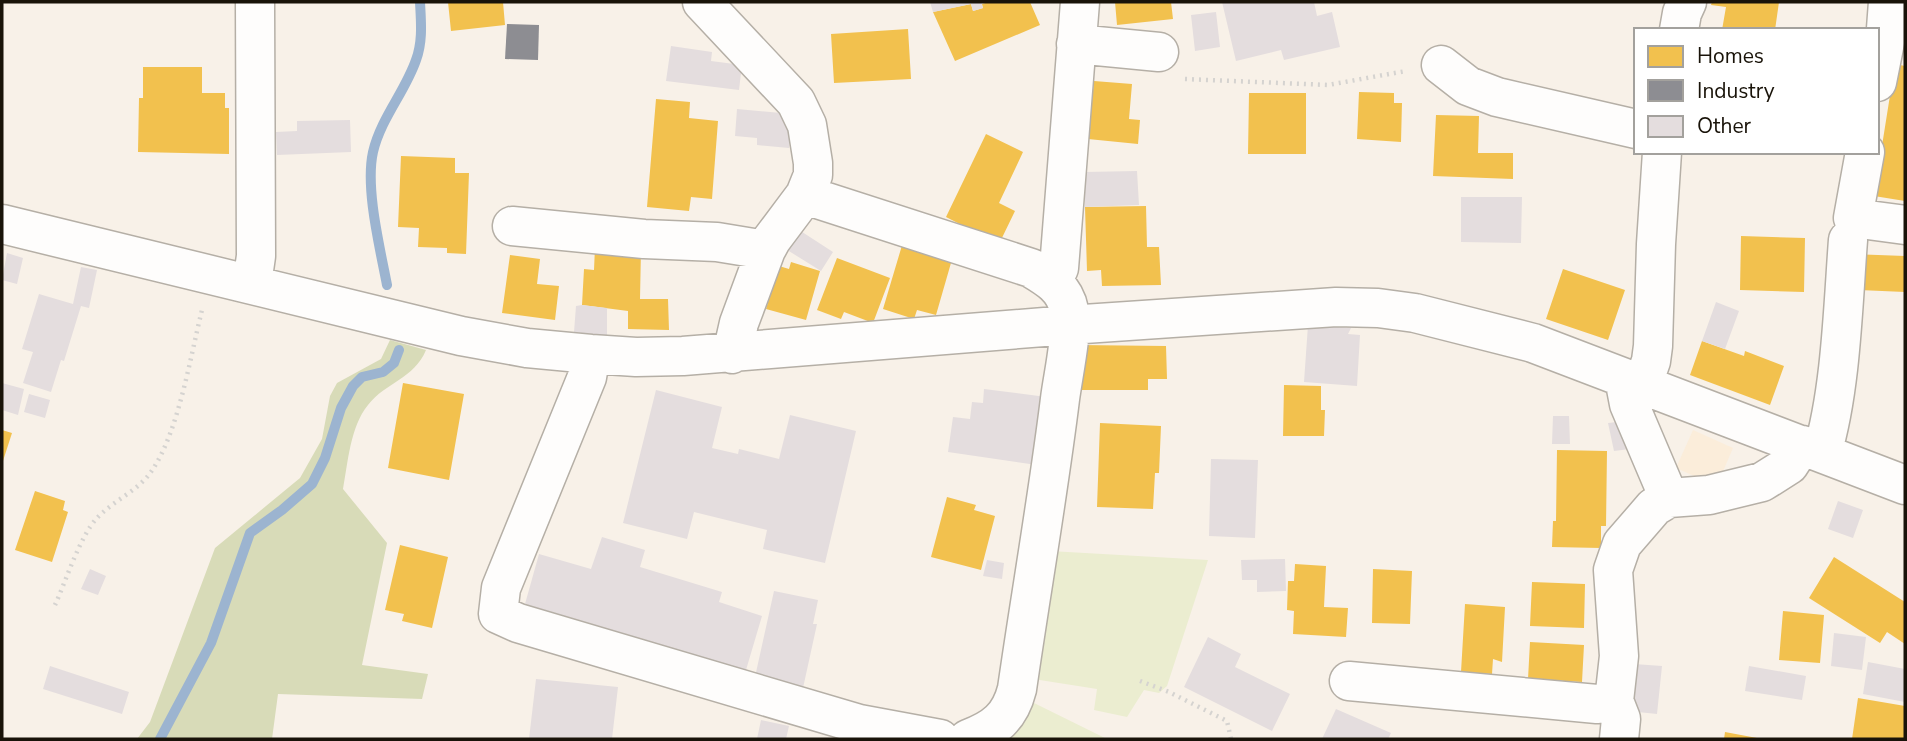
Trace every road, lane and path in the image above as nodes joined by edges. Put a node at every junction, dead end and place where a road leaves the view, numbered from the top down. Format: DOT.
graph roads {
  1 [pos="255,2"];
  2 [pos="702,2"];
  3 [pos="1080,2"];
  4 [pos="1687,2"];
  5 [pos="1888,2"];
  6 [pos="1679,28"];
  7 [pos="1895,43"];
  8 [pos="1076,44"];
  9 [pos="1159,52"];
  10 [pos="1441,65"];
  11 [pos="1879,78"];
  12 [pos="1634,129"];
  13 [pos="1662,154"];
  14 [pos="1865,154"];
  15 [pos="805,195"];
  16 [pos="2,224"];
  17 [pos="1905,225"];
  18 [pos="512,226"];
  19 [pos="1850,229"];
  20 [pos="766,250"];
  21 [pos="211,275"];
  22 [pos="1053,281"];
  23 [pos="252,285"];
  24 [pos="1069,325"];
  25 [pos="591,354"];
  26 [pos="732,354"];
  27 [pos="1634,381"];
  28 [pos="1812,449"];
  29 [pos="1905,485"];
  30 [pos="1669,498"];
  31 [pos="55,605"];
  32 [pos="1140,681"];
  33 [pos="1349,681"];
  34 [pos="1614,701"];
  35 [pos="940,739"];
  36 [pos="968,739"];
  37 [pos="1231,739"];
  38 [pos="1619,739"];
  1 -- 23 [label="street"];
  2 -- 15 [label="street"];
  3 -- 8 [label="street"];
  4 -- 6 [label="street"];
  5 -- 7 [label="street"];
  7 -- 11 [label="street"];
  8 -- 9 [label="street"];
  8 -- 22 [label="street"];
  9 -- 10 [label="path"];
  10 -- 12 [label="street"];
  13 -- 27 [label="street"];
  14 -- 19 [label="street"];
  15 -- 20 [label="street"];
  15 -- 22 [label="street"];
  16 -- 21 [label="street"];
  17 -- 19 [label="street"];
  18 -- 20 [label="street"];
  19 -- 28 [label="street"];
  20 -- 26 [label="street"];
  21 -- 23 [label="street"];
  21 -- 31 [label="path"];
  22 -- 24 [label="street"];
  23 -- 25 [label="street"];
  24 -- 26 [label="street"];
  24 -- 27 [label="street"];
  24 -- 36 [label="street"];
  25 -- 26 [label="street"];
  25 -- 35 [label="street"];
  27 -- 28 [label="street"];
  27 -- 30 [label="street"];
  28 -- 29 [label="street"];
  28 -- 30 [label="street"];
  30 -- 34 [label="street"];
  32 -- 37 [label="path"];
  33 -- 34 [label="street"];
  34 -- 38 [label="street"];
}
